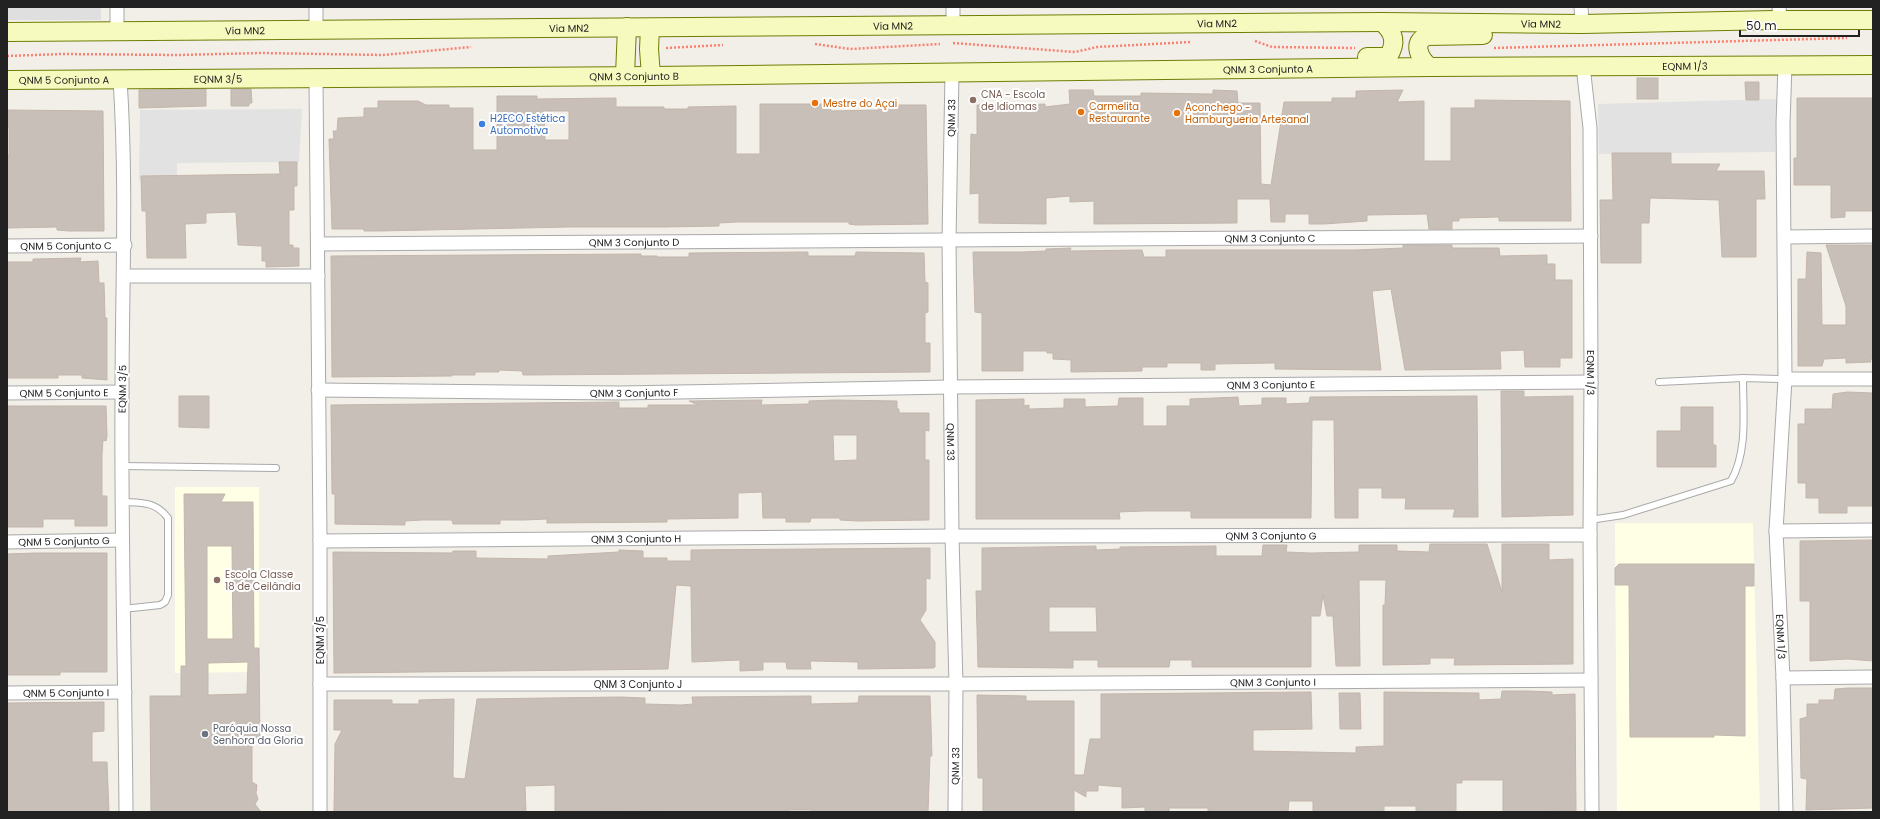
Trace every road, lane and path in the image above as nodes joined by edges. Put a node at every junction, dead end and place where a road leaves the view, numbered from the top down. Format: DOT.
graph roads {
  1 [pos="116,7"];
  2 [pos="316,7"];
  3 [pos="953,7"];
  4 [pos="1778,16"];
  5 [pos="1588,18"];
  6 [pos="1873,20"];
  7 [pos="1382,22"];
  8 [pos="627,27"];
  9 [pos="953,27"];
  10 [pos="650,28"];
  11 [pos="316,31"];
  12 [pos="7,32"];
  13 [pos="117,32"];
  14 [pos="1850,38"];
  15 [pos="1253,40"];
  16 [pos="1774,41"];
  17 [pos="1194,42"];
  18 [pos="811,44"];
  19 [pos="726,45"];
  20 [pos="474,46"];
  21 [pos="1362,48"];
  22 [pos="1492,48"];
  23 [pos="648,49"];
  24 [pos="7,56"];
  25 [pos="1780,65"];
  26 [pos="1873,65"];
  27 [pos="1584,66"];
  28 [pos="1430,67"];
  29 [pos="1217,69"];
  30 [pos="952,72"];
  31 [pos="624,75"];
  32 [pos="651,76"];
  33 [pos="120,79"];
  34 [pos="316,79"];
  35 [pos="7,80"];
  36 [pos="1591,236"];
  37 [pos="1873,236"];
  38 [pos="1786,237"];
  39 [pos="949,240"];
  40 [pos="318,244"];
  41 [pos="125,245"];
  42 [pos="7,246"];
  43 [pos="124,276"];
  44 [pos="318,276"];
  45 [pos="1743,378"];
  46 [pos="1785,379"];
  47 [pos="1873,379"];
  48 [pos="1591,382"];
  49 [pos="1659,382"];
  50 [pos="950,387"];
  51 [pos="318,390"];
  52 [pos="122,392"];
  53 [pos="7,393"];
  54 [pos="122,466"];
  55 [pos="276,468"];
  56 [pos="122,502"];
  57 [pos="1590,520"];
  58 [pos="1873,530"];
  59 [pos="1776,532"];
  60 [pos="1590,534"];
  61 [pos="952,536"];
  62 [pos="122,540"];
  63 [pos="320,541"];
  64 [pos="7,542"];
  65 [pos="123,609"];
  66 [pos="1873,677"];
  67 [pos="1783,678"];
  68 [pos="1591,680"];
  69 [pos="320,684"];
  70 [pos="956,684"];
  71 [pos="7,692"];
  72 [pos="125,692"];
  73 [pos="126,812"];
  74 [pos="320,812"];
  75 [pos="955,812"];
  76 [pos="1592,812"];
  77 [pos="1786,812"];
  1 -- 13 [label="street"];
  2 -- 11 [label="street"];
  3 -- 9 [label="street"];
  4 -- 5 [label="main road, Via MN2"];
  4 -- 6 [label="main road, Via MN2"];
  4 -- 16 [label="path"];
  5 -- 7 [label="main road, Via MN2"];
  5 -- 28 [label="main road"];
  7 -- 9 [label="main road, Via MN2"];
  7 -- 29 [label="main road"];
  8 -- 10 [label="main road, Via MN2"];
  8 -- 11 [label="main road, Via MN2"];
  8 -- 31 [label="main road"];
  9 -- 10 [label="main road, Via MN2"];
  10 -- 23 [label="main road"];
  11 -- 13 [label="main road, Via MN2"];
  12 -- 13 [label="main road, Via MN2"];
  14 -- 16 [label="path"];
  15 -- 21 [label="path"];
  16 -- 22 [label="path"];
  16 -- 25 [label="path"];
  17 -- 18 [label="path"];
  19 -- 23 [label="path"];
  20 -- 24 [label="path"];
  23 -- 32 [label="main road"];
  25 -- 26 [label="main road"];
  25 -- 27 [label="main road, EQNM 1/3"];
  25 -- 38 [label="street, EQNM 1/3"];
  27 -- 28 [label="main road, QNM 3 Conjunto A"];
  27 -- 36 [label="street, EQNM 1/3"];
  28 -- 29 [label="main road, QNM 3 Conjunto A"];
  29 -- 30 [label="main road, QNM 3 Conjunto A"];
  30 -- 32 [label="main road, QNM 3 Conjunto B"];
  30 -- 39 [label="street, QNM 33"];
  31 -- 32 [label="main road, QNM 3 Conjunto B"];
  31 -- 34 [label="main road, QNM 3 Conjunto B"];
  33 -- 34 [label="main road, EQNM 3/5"];
  33 -- 35 [label="main road, QNM 5 Conjunto A"];
  33 -- 41 [label="street, EQNM 3/5"];
  34 -- 40 [label="street, EQNM 3/5"];
  36 -- 39 [label="street, QNM 3 Conjunto C"];
  36 -- 48 [label="street, EQNM 1/3"];
  37 -- 38 [label="street"];
  38 -- 46 [label="street, EQNM 1/3"];
  39 -- 40 [label="street, QNM 3 Conjunto D"];
  39 -- 50 [label="street, QNM 33"];
  40 -- 44 [label="street, EQNM 3/5"];
  41 -- 42 [label="street, QNM 5 Conjunto C"];
  41 -- 43 [label="street, EQNM 3/5"];
  43 -- 44 [label="street"];
  43 -- 52 [label="street, EQNM 3/5"];
  44 -- 51 [label="street, EQNM 3/5"];
  45 -- 46 [label="lane"];
  45 -- 49 [label="lane"];
  45 -- 57 [label="lane"];
  46 -- 47 [label="street"];
  46 -- 59 [label="street, EQNM 1/3"];
  48 -- 50 [label="street, QNM 3 Conjunto E"];
  48 -- 57 [label="street, EQNM 1/3"];
  50 -- 51 [label="street, QNM 3 Conjunto F"];
  50 -- 61 [label="street, QNM 33"];
  51 -- 63 [label="street, EQNM 3/5"];
  52 -- 53 [label="street, QNM 5 Conjunto E"];
  52 -- 54 [label="street, EQNM 3/5"];
  54 -- 55 [label="lane"];
  54 -- 56 [label="street, EQNM 3/5"];
  56 -- 62 [label="street, EQNM 3/5"];
  56 -- 65 [label="lane"];
  57 -- 60 [label="street, EQNM 1/3"];
  58 -- 59 [label="street"];
  59 -- 67 [label="street, EQNM 1/3"];
  60 -- 61 [label="street, QNM 3 Conjunto G"];
  60 -- 68 [label="street, EQNM 1/3"];
  61 -- 63 [label="street, QNM 3 Conjunto H"];
  61 -- 70 [label="street, QNM 33"];
  62 -- 64 [label="street, QNM 5 Conjunto G"];
  62 -- 65 [label="street, EQNM 3/5"];
  63 -- 69 [label="street, EQNM 3/5"];
  65 -- 72 [label="street, EQNM 3/5"];
  66 -- 67 [label="street"];
  67 -- 77 [label="street, EQNM 1/3"];
  68 -- 70 [label="street, QNM 3 Conjunto I"];
  68 -- 76 [label="street, EQNM 1/3"];
  69 -- 70 [label="street, QNM 3 Conjunto J"];
  69 -- 74 [label="street, EQNM 3/5"];
  70 -- 75 [label="street, QNM 33"];
  71 -- 72 [label="street, QNM 5 Conjunto I"];
  72 -- 73 [label="street, EQNM 3/5"];
}
